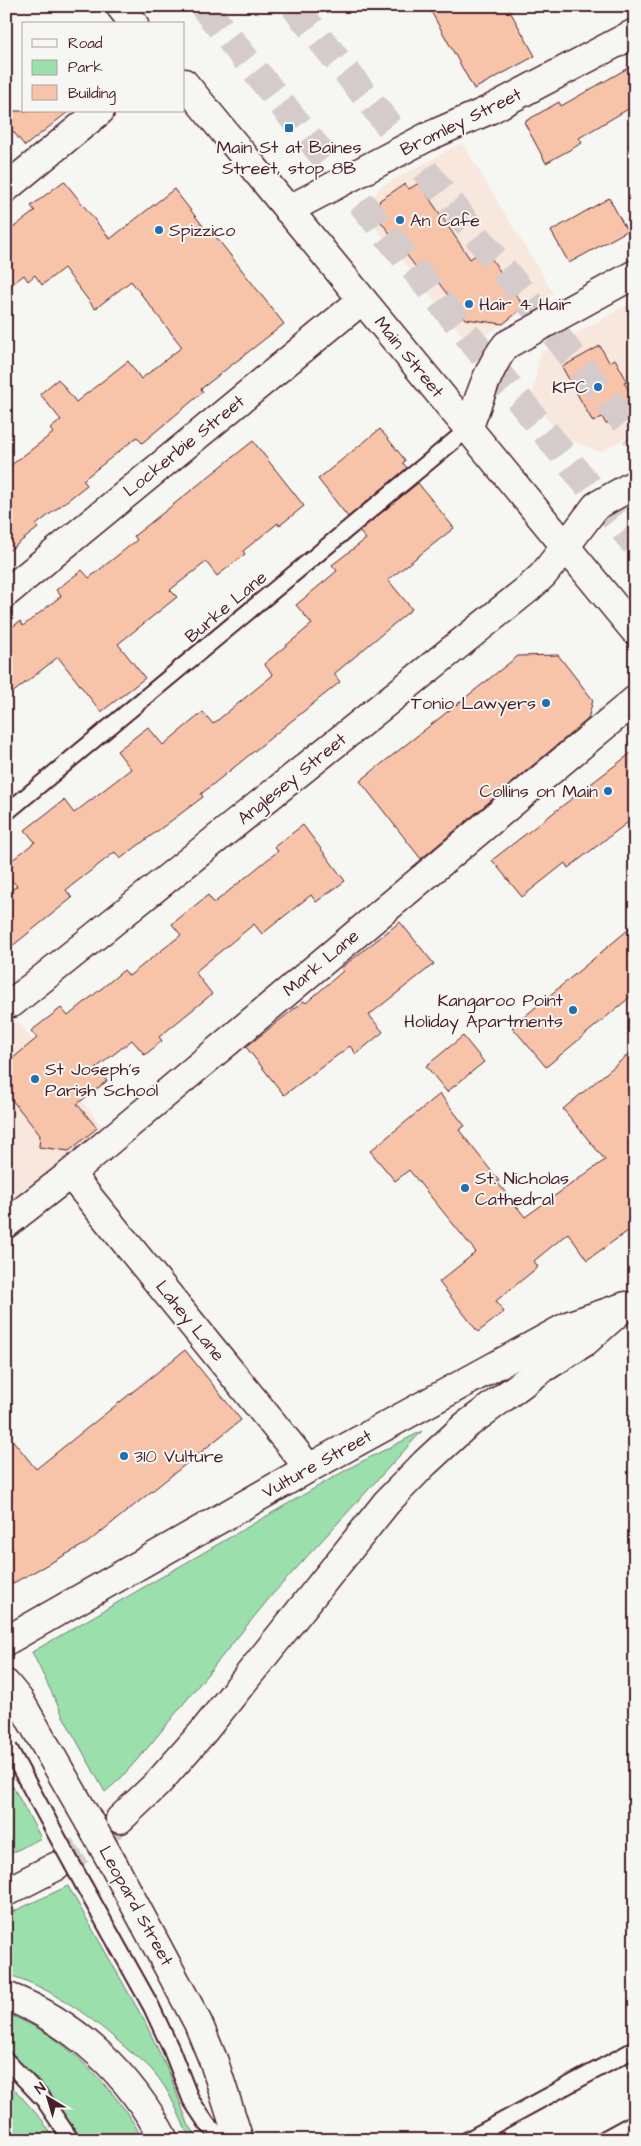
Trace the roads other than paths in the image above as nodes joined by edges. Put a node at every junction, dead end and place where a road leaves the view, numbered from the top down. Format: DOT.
graph roads {
  1 [pos="120,6"];
  2 [pos="132,22"];
  3 [pos="635,32"];
  4 [pos="185,85"];
  5 [pos="99,112"];
  6 [pos="6,188"];
  7 [pos="288,210"];
  8 [pos="635,274"];
  9 [pos="362,300"];
  10 [pos="468,429"];
  11 [pos="635,484"];
  12 [pos="564,547"];
  13 [pos="6,593"];
  14 [pos="635,631"];
  15 [pos="635,700"];
  16 [pos="6,813"];
  17 [pos="12,1003"];
  18 [pos="70,1174"];
  19 [pos="6,1224"];
  20 [pos="629,1304"];
  21 [pos="309,1468"];
  22 [pos="6,1642"];
  23 [pos="6,1684"];
  24 [pos="8,1746"];
  25 [pos="120,1819"];
  26 [pos="57,1866"];
  27 [pos="6,1892"];
  28 [pos="6,1996"];
  29 [pos="635,2048"];
  30 [pos="6,2060"];
  31 [pos="635,2122"];
  32 [pos="71,2140"];
  33 [pos="164,2140"];
  34 [pos="225,2140"];
  35 [pos="239,2140"];
  36 [pos="467,2140"];
  37 [pos="602,2140"];
  1 -- 2 [label="main road"];
  3 -- 7 [label="main road, Bromley Street"];
  4 -- 7 [label="main road, Main Street"];
  5 -- 6 [label="main road"];
  7 -- 9 [label="main road, Main Street"];
  8 -- 10 [label="main road"];
  9 -- 10 [label="main road, Main Street"];
  9 -- 13 [label="main road, Lockerbie Street"];
  10 -- 12 [label="main road, Main Street"];
  10 -- 16 [label="lane, Burke Lane"];
  11 -- 12 [label="main road, Anglesey Street"];
  12 -- 14 [label="main road, Main Street"];
  12 -- 17 [label="main road, Anglesey Street"];
  15 -- 18 [label="main road, Mark Lane"];
  18 -- 19 [label="main road, Mark Lane"];
  18 -- 21 [label="main road, Lahey Lane"];
  20 -- 21 [label="main road, Vulture Street"];
  20 -- 25 [label="main road"];
  21 -- 22 [label="main road, Vulture Street"];
  23 -- 35 [label="main road, Leopard Street, bridge"];
  24 -- 34 [label="lane, bridge"];
  26 -- 27 [label="main road"];
  28 -- 33 [label="main road"];
  29 -- 36 [label="lane"];
  30 -- 32 [label="lane"];
  31 -- 37 [label="lane"];
}
